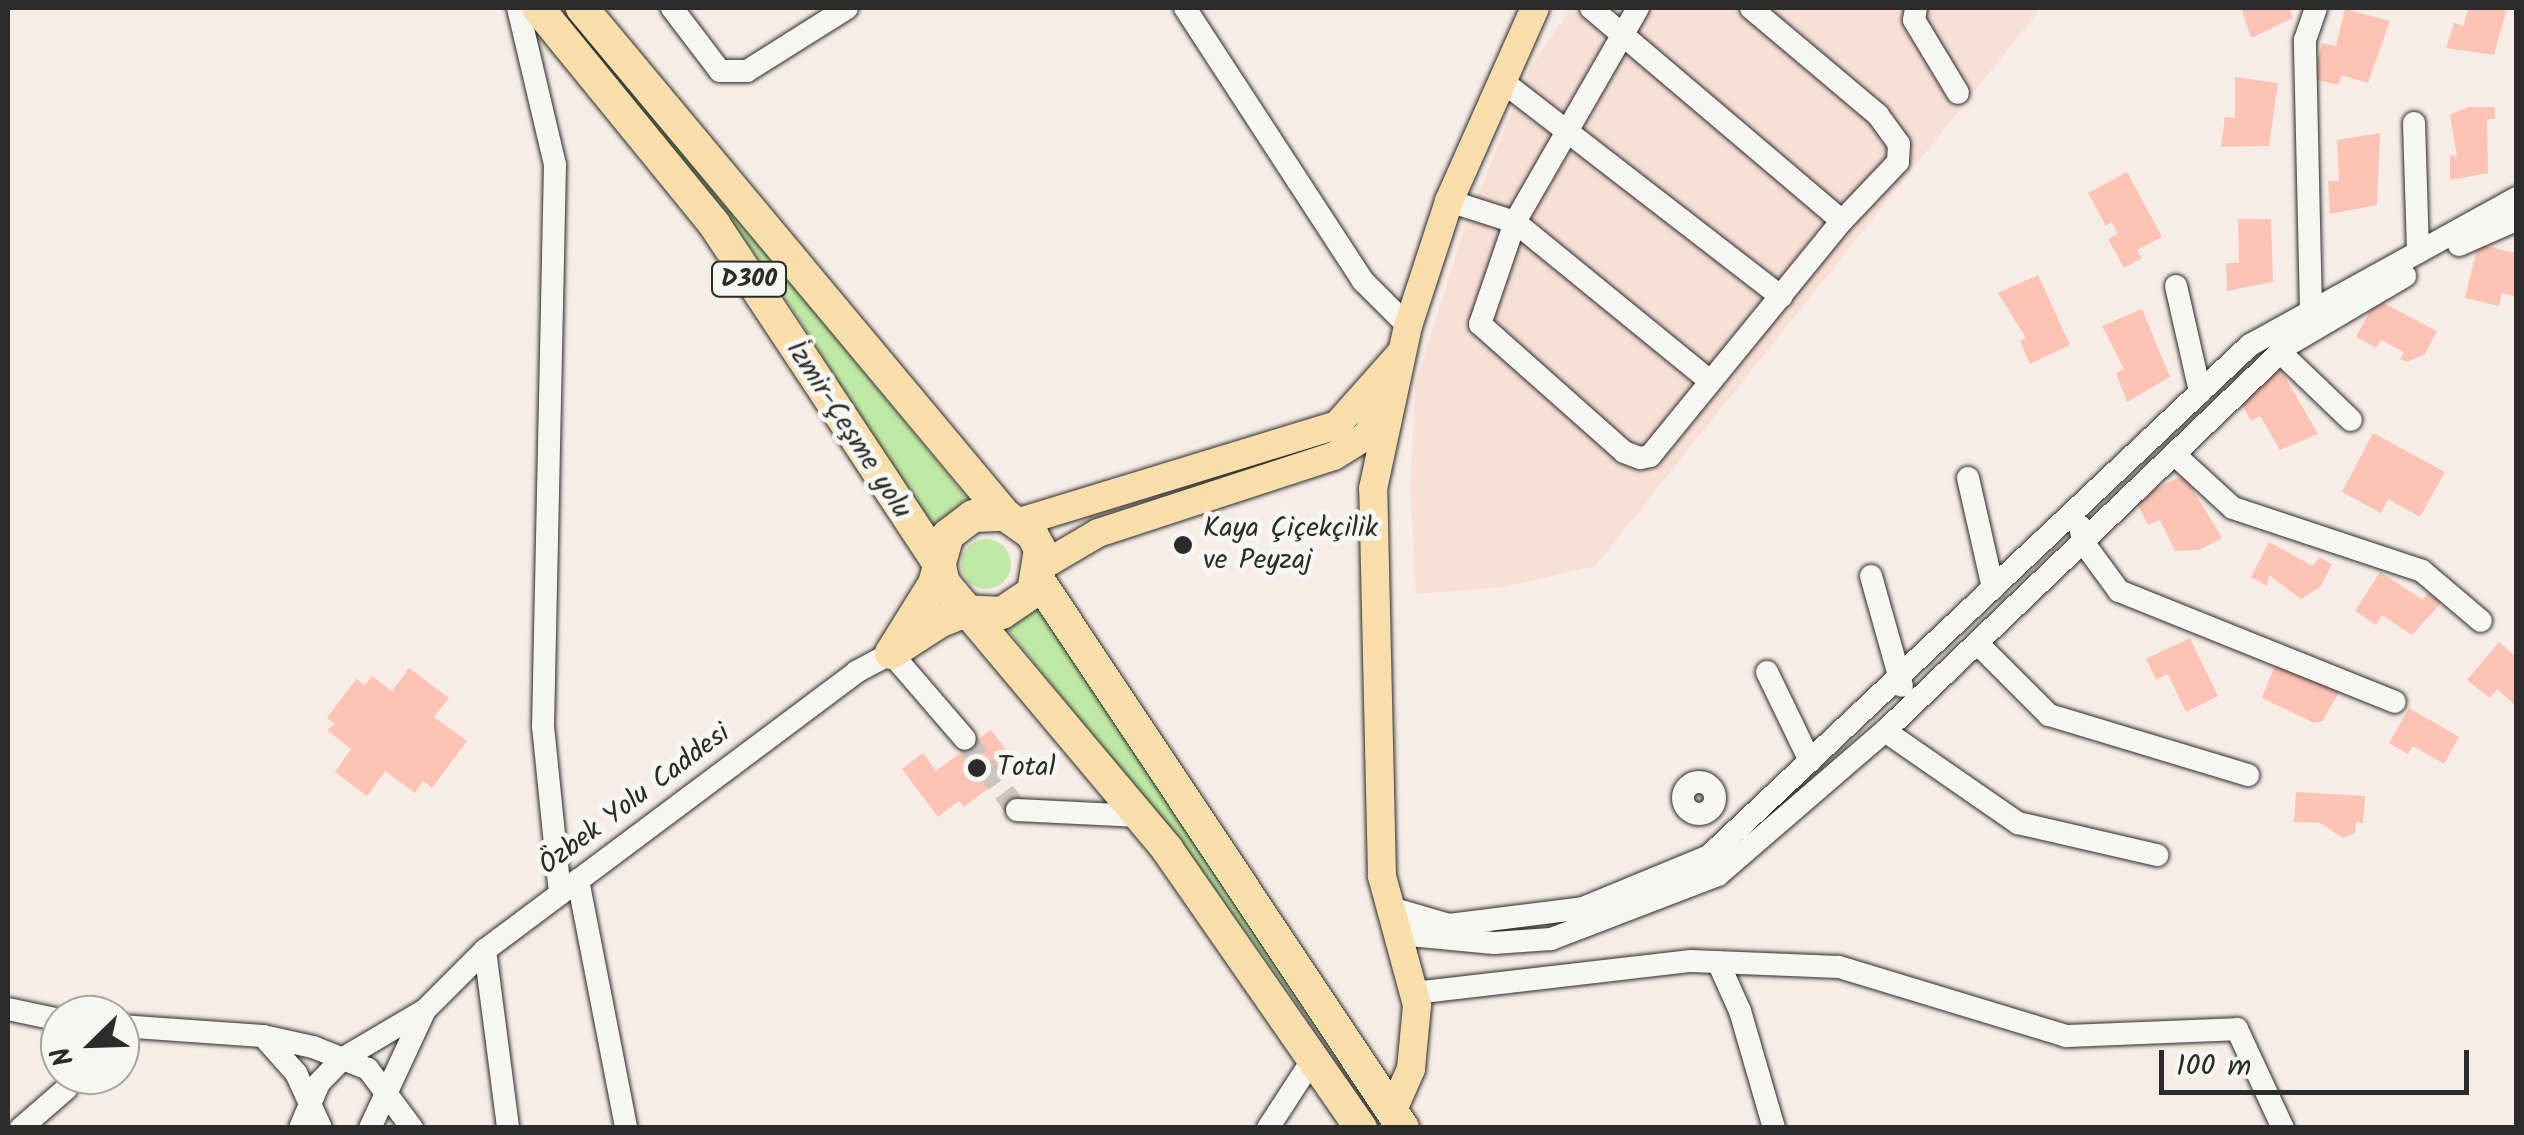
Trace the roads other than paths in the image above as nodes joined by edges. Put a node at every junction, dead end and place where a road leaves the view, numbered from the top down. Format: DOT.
graph roads {
  1 [pos="518,8"];
  2 [pos="538,8"];
  3 [pos="582,8"];
  4 [pos="672,8"];
  5 [pos="847,8"];
  6 [pos="1185,8"];
  7 [pos="1591,8"];
  8 [pos="1638,8"];
  9 [pos="1751,8"];
  10 [pos="1916,8"];
  11 [pos="2316,8"];
  12 [pos="1534,10"];
  13 [pos="1622,32"];
  14 [pos="1502,82"];
  15 [pos="1958,93"];
  16 [pos="2414,123"];
  17 [pos="1570,130"];
  18 [pos="2516,198"];
  19 [pos="1449,202"];
  20 [pos="1842,220"];
  21 [pos="2516,220"];
  22 [pos="1515,222"];
  23 [pos="2418,252"];
  24 [pos="2176,286"];
  25 [pos="1781,297"];
  26 [pos="2311,312"];
  27 [pos="1405,339"];
  28 [pos="2280,352"];
  29 [pos="1710,381"];
  30 [pos="2200,392"];
  31 [pos="2351,420"];
  32 [pos="2174,454"];
  33 [pos="1968,478"];
  34 [pos="2077,508"];
  35 [pos="1012,518"];
  36 [pos="2083,542"];
  37 [pos="940,566"];
  38 [pos="1040,574"];
  39 [pos="1871,576"];
  40 [pos="1993,588"];
  41 [pos="966,610"];
  42 [pos="2482,621"];
  43 [pos="1977,643"];
  44 [pos="891,653"];
  45 [pos="1767,672"];
  46 [pos="1899,677"];
  47 [pos="2395,702"];
  48 [pos="1909,709"];
  49 [pos="1886,732"];
  50 [pos="965,739"];
  51 [pos="1810,761"];
  52 [pos="2248,775"];
  53 [pos="1016,810"];
  54 [pos="1703,814"];
  55 [pos="1139,816"];
  56 [pos="2157,855"];
  57 [pos="1709,856"];
  58 [pos="569,887"];
  59 [pos="1395,921"];
  60 [pos="485,950"];
  61 [pos="1718,962"];
  62 [pos="1414,993"];
  63 [pos="8,1009"];
  64 [pos="425,1010"];
  65 [pos="40,1016"];
  66 [pos="140,1027"];
  67 [pos="263,1036"];
  68 [pos="1313,1059"];
  69 [pos="342,1060"];
  70 [pos="388,1093"];
  71 [pos="59,1095"];
  72 [pos="1398,1120"];
  73 [pos="310,1121"];
  74 [pos="21,1128"];
  75 [pos="370,1128"];
  76 [pos="412,1128"];
  77 [pos="508,1128"];
  78 [pos="626,1128"];
  79 [pos="1268,1128"];
  80 [pos="1361,1128"];
  81 [pos="1774,1128"];
  82 [pos="2283,1128"];
  1 -- 58 [label="street"];
  2 -- 37 [label="highway, İzmir-Çeşme yolu / D300"];
  3 -- 35 [label="highway, İzmir-Çeşme yolu / D300"];
  4 -- 5 [label="street"];
  6 -- 27 [label="street"];
  7 -- 13 [label="street"];
  8 -- 13 [label="street"];
  9 -- 20 [label="street"];
  10 -- 15 [label="street"];
  11 -- 26 [label="street"];
  12 -- 14 [label="main road"];
  13 -- 17 [label="street"];
  13 -- 20 [label="street"];
  14 -- 17 [label="street"];
  14 -- 19 [label="main road"];
  16 -- 23 [label="street"];
  17 -- 22 [label="street"];
  17 -- 25 [label="street"];
  18 -- 23 [label="street"];
  19 -- 22 [label="street"];
  19 -- 27 [label="main road"];
  20 -- 25 [label="street"];
  21 -- 28 [label="street"];
  22 -- 29 [label="street"];
  22 -- 29 [label="street"];
  23 -- 26 [label="street"];
  24 -- 30 [label="street"];
  25 -- 29 [label="street"];
  26 -- 30 [label="street"];
  27 -- 35 [label="main road"];
  27 -- 38 [label="main road"];
  27 -- 59 [label="main road"];
  28 -- 31 [label="street"];
  28 -- 32 [label="street"];
  30 -- 34 [label="street"];
  32 -- 36 [label="street"];
  32 -- 42 [label="street"];
  33 -- 40 [label="street"];
  34 -- 36 [label="street"];
  34 -- 40 [label="street"];
  35 -- 37 [label="highway"];
  35 -- 38 [label="highway, D300"];
  36 -- 43 [label="street"];
  36 -- 47 [label="street"];
  37 -- 41 [label="highway, D300"];
  37 -- 44 [label="highway"];
  38 -- 41 [label="highway"];
  38 -- 72 [label="highway, D300"];
  39 -- 46 [label="street"];
  40 -- 46 [label="street"];
  41 -- 44 [label="highway"];
  41 -- 55 [label="highway, D300"];
  43 -- 48 [label="street"];
  43 -- 52 [label="street"];
  44 -- 50 [label="street"];
  44 -- 58 [label="street, Özbek Yolu Caddesi"];
  45 -- 51 [label="street"];
  46 -- 48 [label="street"];
  46 -- 51 [label="street"];
  48 -- 49 [label="street"];
  49 -- 56 [label="street"];
  49 -- 59 [label="street"];
  51 -- 57 [label="street"];
  53 -- 55 [label="street"];
  54 -- 57 [label="street"];
  55 -- 68 [label="highway, D300"];
  57 -- 59 [label="street"];
  58 -- 60 [label="street, Özbek Yolu Caddesi"];
  58 -- 78 [label="street"];
  59 -- 62 [label="main road"];
  60 -- 64 [label="street, Özbek Yolu Caddesi"];
  60 -- 77 [label="street"];
  61 -- 62 [label="street"];
  61 -- 81 [label="street"];
  61 -- 82 [label="street"];
  62 -- 72 [label="main road"];
  63 -- 65 [label="street"];
  64 -- 69 [label="street"];
  64 -- 70 [label="street"];
  66 -- 67 [label="street"];
  67 -- 69 [label="street"];
  67 -- 73 [label="street"];
  68 -- 79 [label="street"];
  68 -- 80 [label="highway, D300"];
  69 -- 70 [label="street"];
  69 -- 73 [label="street"];
  70 -- 75 [label="street"];
  70 -- 76 [label="street"];
  71 -- 74 [label="street"];
}
